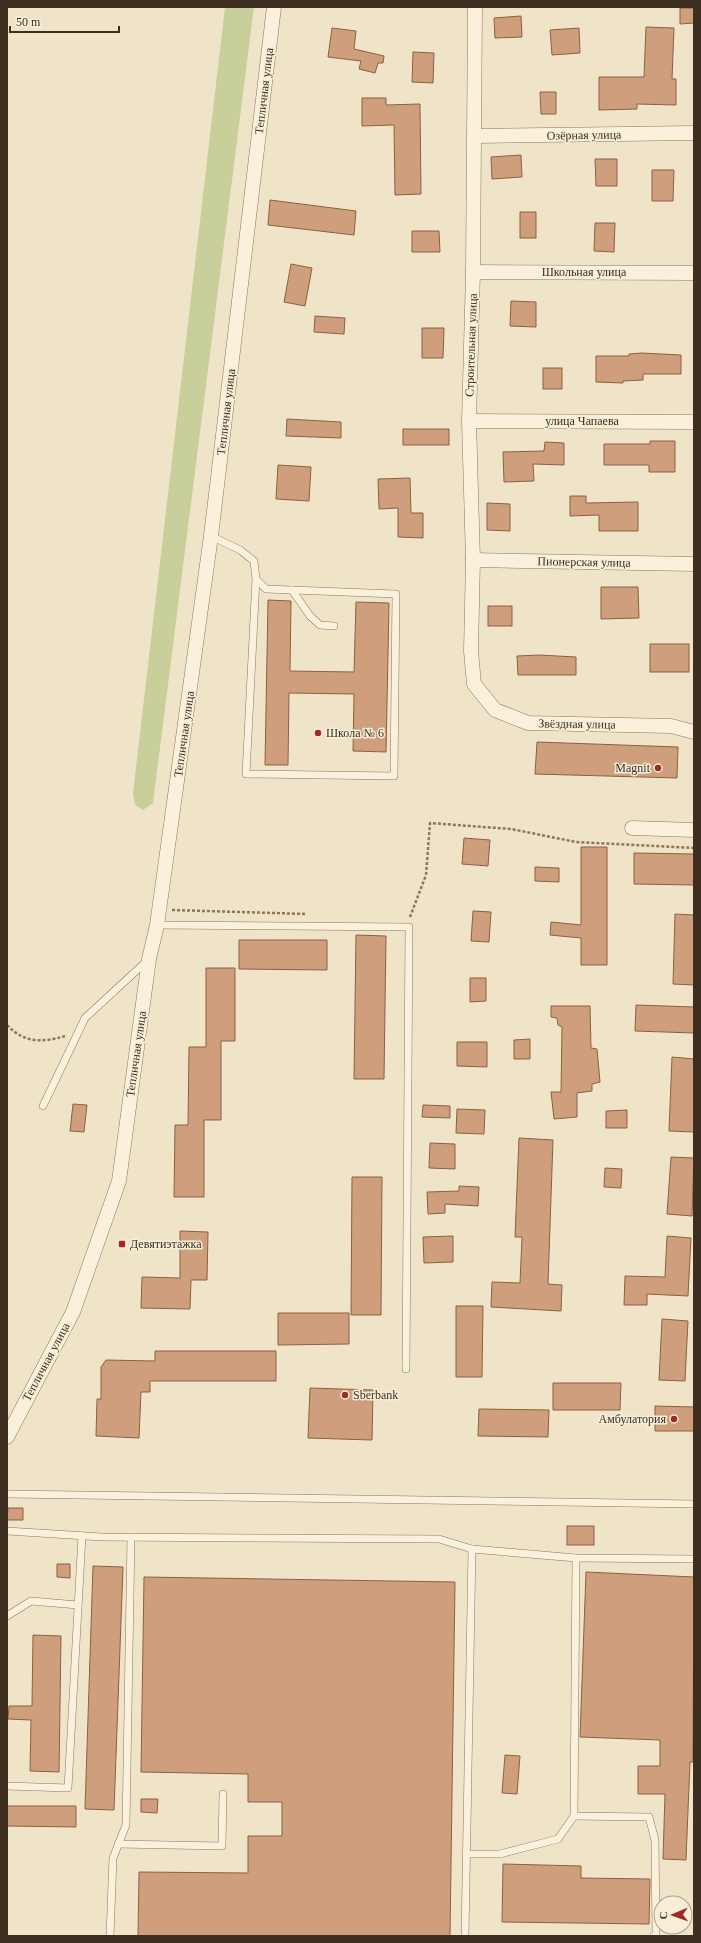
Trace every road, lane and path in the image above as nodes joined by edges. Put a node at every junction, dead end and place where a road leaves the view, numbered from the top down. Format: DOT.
graph roads {
  1 [pos="274,7"];
  2 [pos="475,7"];
  3 [pos="694,133"];
  4 [pos="474,136"];
  5 [pos="474,272"];
  6 [pos="694,273"];
  7 [pos="469,420"];
  8 [pos="694,422"];
  9 [pos="211,536"];
  10 [pos="473,560"];
  11 [pos="694,564"];
  12 [pos="256,578"];
  13 [pos="292,590"];
  14 [pos="334,626"];
  15 [pos="474,684"];
  16 [pos="694,732"];
  17 [pos="632,828"];
  18 [pos="694,830"];
  19 [pos="694,848"];
  20 [pos="159,910"];
  21 [pos="308,914"];
  22 [pos="157,925"];
  23 [pos="409,927"];
  24 [pos="149,959"];
  25 [pos="7,1025"];
  26 [pos="80,1029"];
  27 [pos="43,1106"];
  28 [pos="406,1369"];
  29 [pos="7,1437"];
  30 [pos="7,1494"];
  31 [pos="694,1504"];
  32 [pos="7,1531"];
  33 [pos="82,1536"];
  34 [pos="131,1537"];
  35 [pos="472,1549"];
  36 [pos="576,1558"];
  37 [pos="694,1559"];
  38 [pos="78,1605"];
  39 [pos="7,1616"];
  40 [pos="7,1786"];
  41 [pos="223,1794"];
  42 [pos="574,1816"];
  43 [pos="118,1844"];
  44 [pos="467,1854"];
  45 [pos="110,1936"];
  46 [pos="465,1936"];
  47 [pos="654,1936"];
  1 -- 9 [label="street, Тепличная улица"];
  2 -- 4 [label="street, Строительная улица"];
  3 -- 4 [label="street, Озёрная улица"];
  4 -- 5 [label="street, Строительная улица"];
  5 -- 6 [label="street, Школьная улица"];
  5 -- 7 [label="street, Строительная улица"];
  7 -- 8 [label="street, улица Чапаева"];
  7 -- 10 [label="street, Строительная улица"];
  9 -- 12 [label="lane"];
  9 -- 20 [label="street, Тепличная улица"];
  10 -- 11 [label="street, Пионерская улица"];
  10 -- 15 [label="street, Строительная улица"];
  12 -- 13 [label="lane"];
  12 -- 13 [label="lane"];
  13 -- 14 [label="lane"];
  15 -- 16 [label="street, Звёздная улица"];
  17 -- 18 [label="street"];
  19 -- 23 [label="path"];
  20 -- 21 [label="path"];
  20 -- 22 [label="street, Тепличная улица"];
  22 -- 23 [label="lane"];
  22 -- 24 [label="street, Тепличная улица"];
  23 -- 28 [label="lane"];
  24 -- 26 [label="lane"];
  24 -- 29 [label="street, Тепличная улица"];
  25 -- 26 [label="path"];
  26 -- 27 [label="lane"];
  30 -- 31 [label="lane"];
  32 -- 33 [label="lane"];
  33 -- 34 [label="lane"];
  33 -- 38 [label="lane"];
  34 -- 35 [label="lane"];
  34 -- 43 [label="lane"];
  35 -- 36 [label="lane"];
  35 -- 44 [label="lane"];
  36 -- 37 [label="lane"];
  36 -- 42 [label="lane"];
  38 -- 39 [label="lane"];
  38 -- 40 [label="lane"];
  41 -- 43 [label="lane"];
  42 -- 44 [label="lane"];
  42 -- 47 [label="lane"];
  43 -- 45 [label="lane"];
  44 -- 46 [label="lane"];
}
